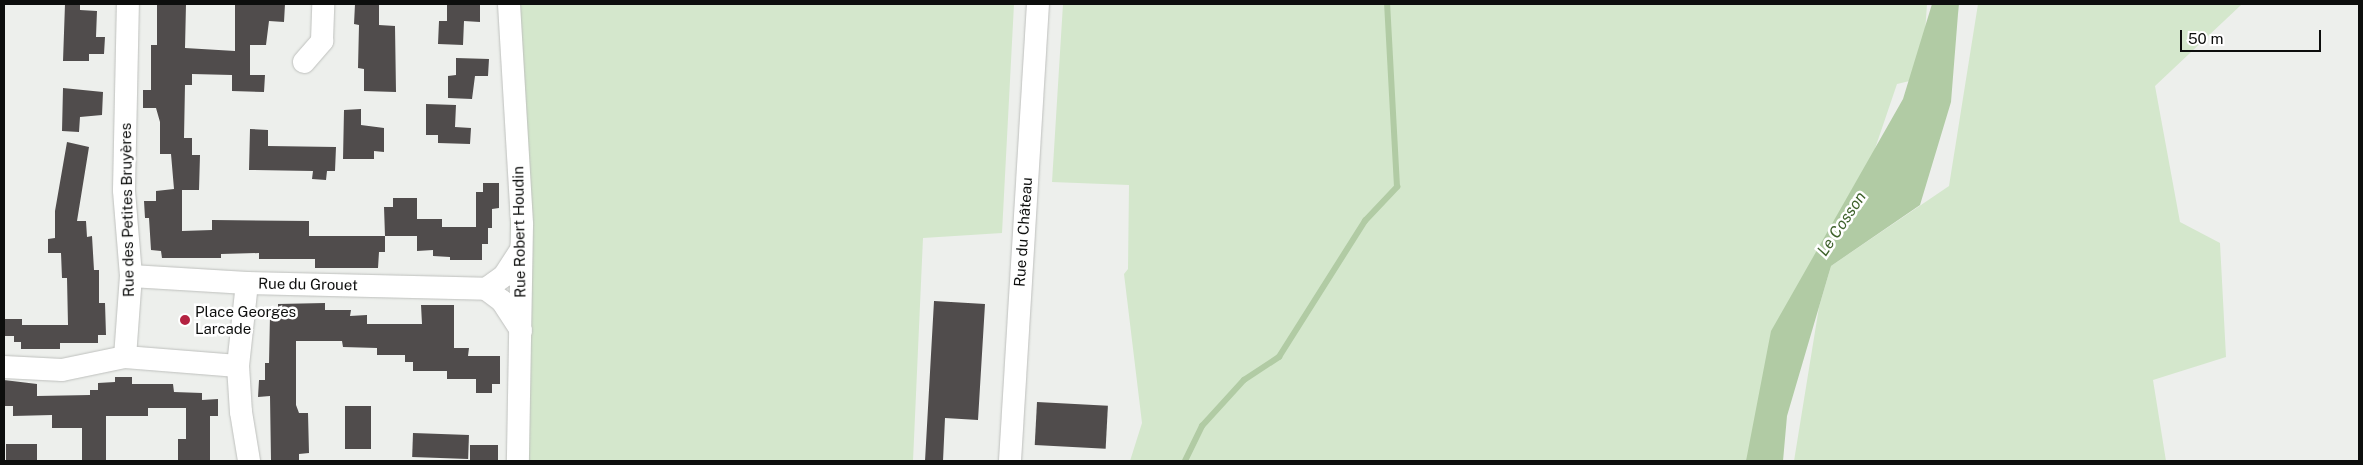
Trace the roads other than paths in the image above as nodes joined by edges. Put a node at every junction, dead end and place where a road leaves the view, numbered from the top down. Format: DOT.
graph roads {
  1 [pos="128,4"];
  2 [pos="323,4"];
  3 [pos="509,4"];
  4 [pos="1038,4"];
  5 [pos="304,62"];
  6 [pos="520,251"];
  7 [pos="131,276"];
  8 [pos="247,283"];
  9 [pos="486,288"];
  10 [pos="521,330"];
  11 [pos="126,357"];
  12 [pos="238,366"];
  13 [pos="4,367"];
  14 [pos="248,461"];
  15 [pos="518,461"];
  16 [pos="1010,461"];
  1 -- 7 [label="street, Rue des Petites Bruyères"];
  2 -- 5 [label="street"];
  3 -- 6 [label="street, Rue Robert Houdin"];
  4 -- 16 [label="street, Rue du Château"];
  6 -- 9 [label="street"];
  6 -- 10 [label="street, Rue Robert Houdin"];
  7 -- 8 [label="street, Rue du Grouet"];
  7 -- 11 [label="street, Rue des Petites Bruyères"];
  8 -- 9 [label="street, Rue du Grouet"];
  8 -- 12 [label="street"];
  9 -- 10 [label="street"];
  10 -- 15 [label="street, Rue Robert Houdin"];
  11 -- 12 [label="street"];
  11 -- 13 [label="street"];
  12 -- 14 [label="street"];
}
